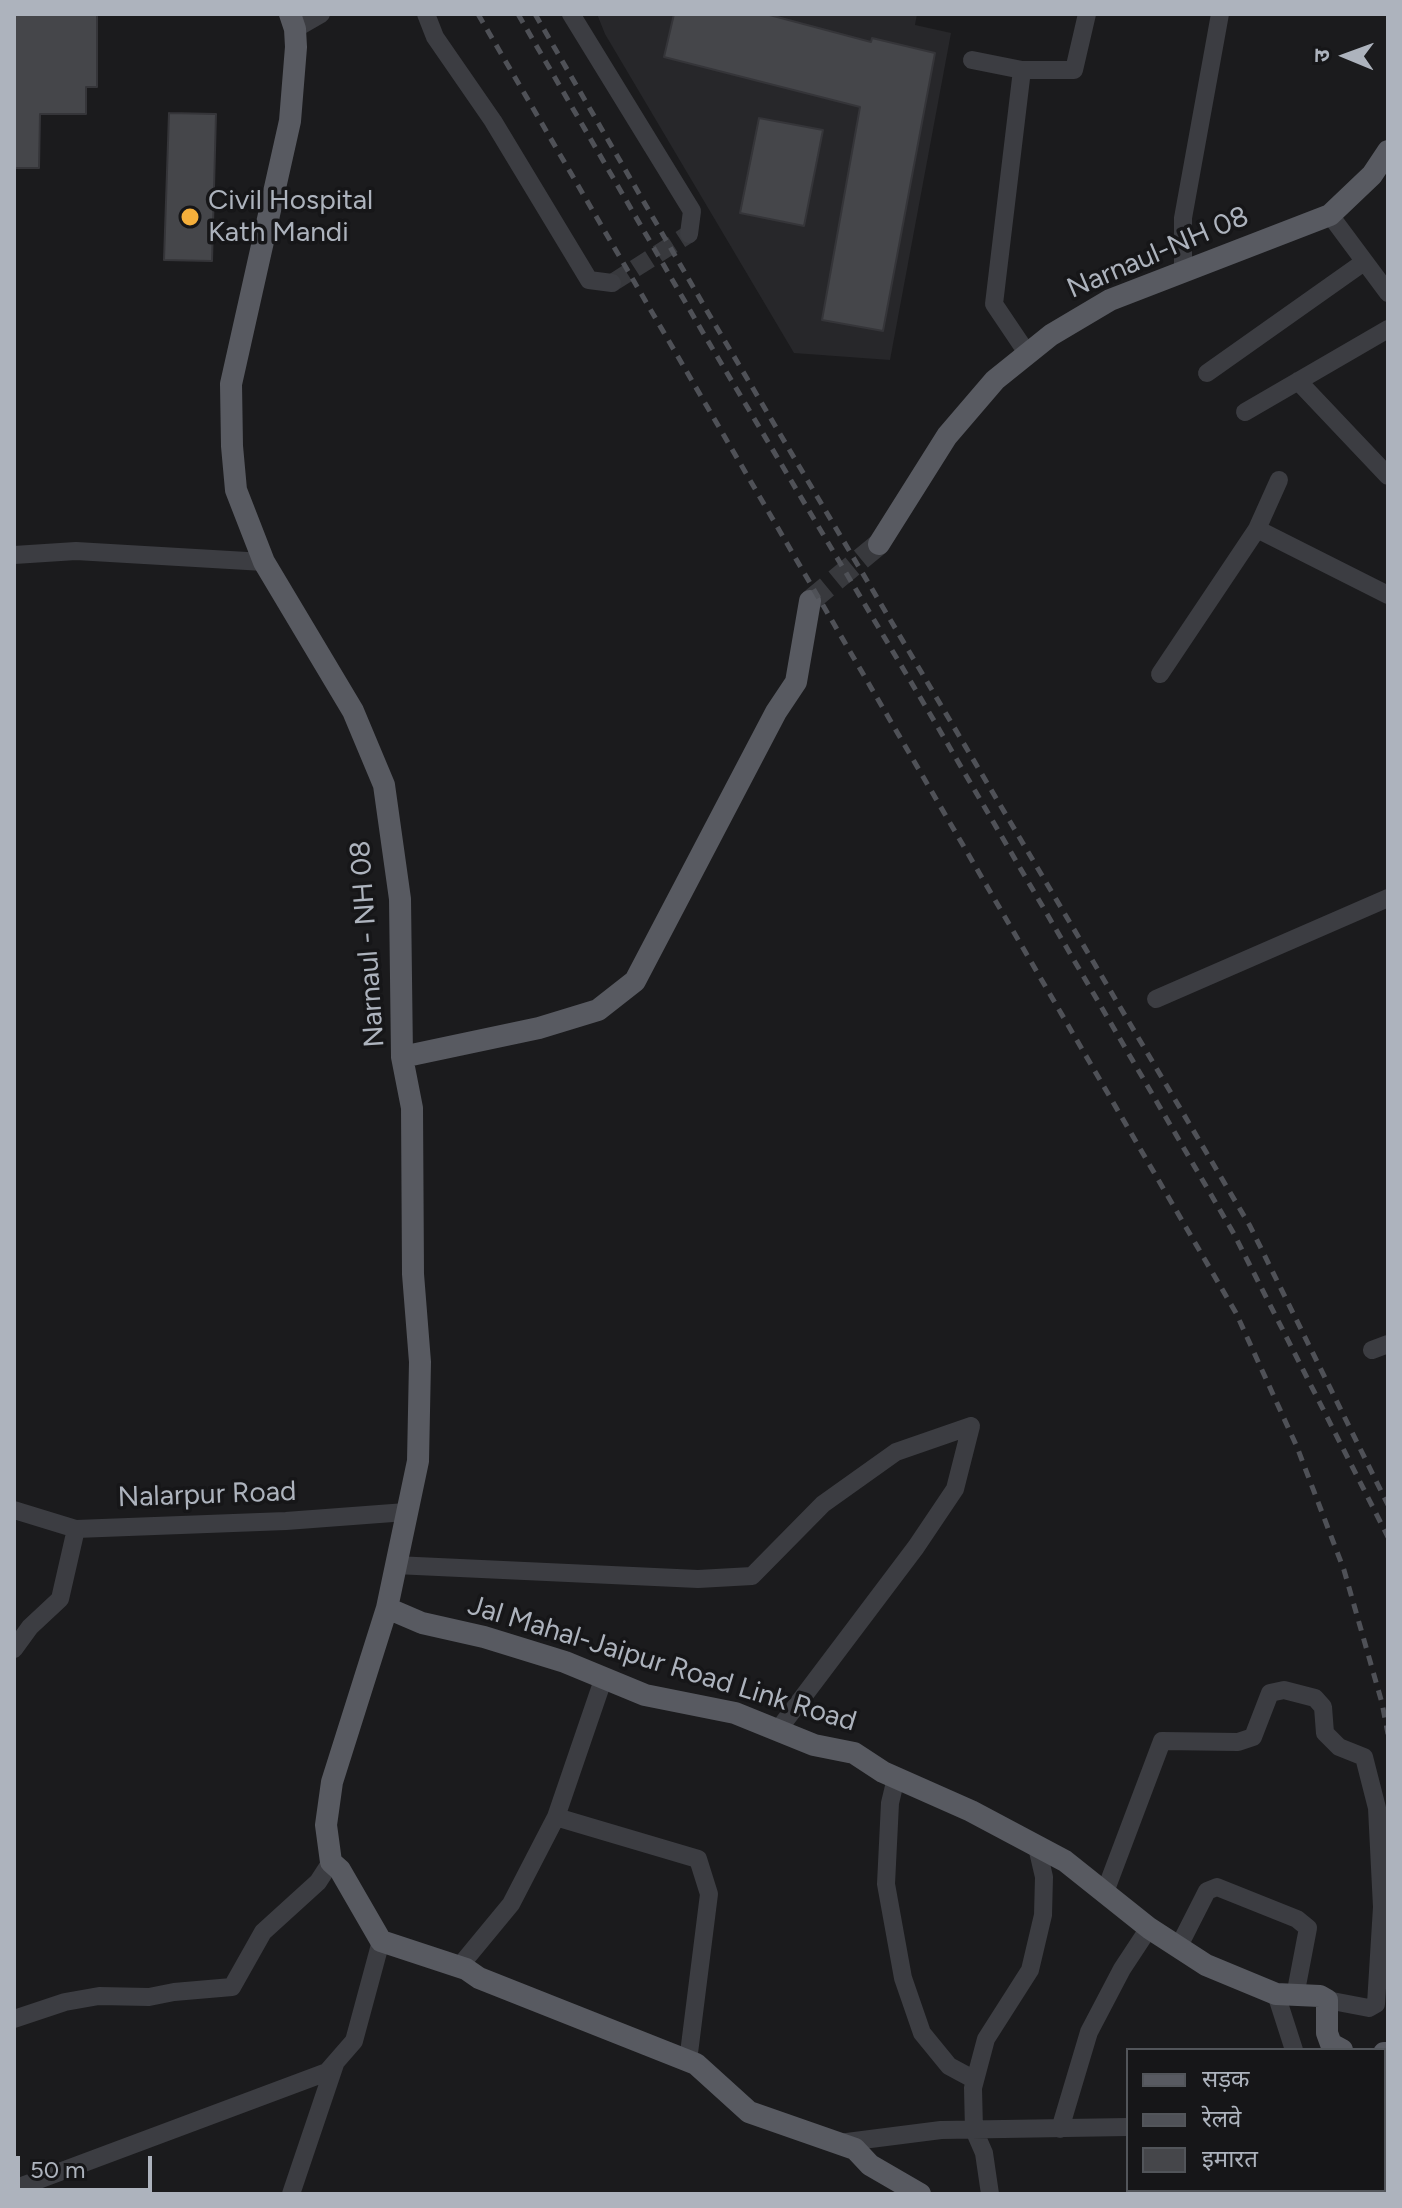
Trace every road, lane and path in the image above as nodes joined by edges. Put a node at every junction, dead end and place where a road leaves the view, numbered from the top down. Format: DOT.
graph roads {
  1 [pos="321,14"];
  2 [pos="426,14"];
  3 [pos="571,14"];
  4 [pos="1087,14"];
  5 [pos="1220,14"];
  6 [pos="292,21"];
  7 [pos="972,60"];
  8 [pos="1022,70"];
  9 [pos="1388,151"];
  10 [pos="1330,215"];
  11 [pos="689,234"];
  12 [pos="1364,262"];
  13 [pos="1183,272"];
  14 [pos="612,283"];
  15 [pos="1388,293"];
  16 [pos="1388,329"];
  17 [pos="1027,353"];
  18 [pos="1207,373"];
  19 [pos="1298,381"];
  20 [pos="1245,412"];
  21 [pos="1388,476"];
  22 [pos="1279,480"];
  23 [pos="1257,529"];
  24 [pos="879,544"];
  25 [pos="14,555"];
  26 [pos="264,562"];
  27 [pos="1388,595"];
  28 [pos="810,601"];
  29 [pos="1160,674"];
  30 [pos="1388,898"];
  31 [pos="1156,999"];
  32 [pos="402,1057"];
  33 [pos="14,1510"];
  34 [pos="406,1512"];
  35 [pos="76,1529"];
  36 [pos="395,1565"];
  37 [pos="387,1608"];
  38 [pos="14,1649"];
  39 [pos="604,1677"];
  40 [pos="778,1730"];
  41 [pos="896,1778"];
  42 [pos="556,1817"];
  43 [pos="1037,1847"];
  44 [pos="331,1862"];
  45 [pos="1105,1892"];
  46 [pos="1149,1928"];
  47 [pos="381,1941"];
  48 [pos="1178,1948"];
  49 [pos="459,1967"];
  50 [pos="1286,1995"];
  51 [pos="1327,2000"];
  52 [pos="14,2019"];
  53 [pos="1294,2048"];
  54 [pos="1338,2048"];
  55 [pos="688,2061"];
  56 [pos="336,2062"];
  57 [pos="975,2080"];
  58 [pos="1126,2127"];
  59 [pos="1060,2129"];
  60 [pos="974,2130"];
  61 [pos="839,2143"];
  62 [pos="14,2189"];
  63 [pos="291,2194"];
  64 [pos="920,2194"];
  65 [pos="990,2194"];
  1 -- 6 [label="street"];
  2 -- 14 [label="street"];
  3 -- 11 [label="street"];
  4 -- 8 [label="street"];
  5 -- 13 [label="street"];
  6 -- 26 [label="main road, Narnaul - NH 08"];
  7 -- 8 [label="street"];
  8 -- 17 [label="street"];
  9 -- 10 [label="main road, Narnaul-NH 08"];
  10 -- 12 [label="street"];
  10 -- 13 [label="main road, Narnaul-NH 08"];
  12 -- 15 [label="street"];
  12 -- 18 [label="street"];
  13 -- 17 [label="main road, Narnaul-NH 08"];
  16 -- 19 [label="street"];
  17 -- 24 [label="main road, Narnaul-NH 08"];
  19 -- 20 [label="street"];
  19 -- 21 [label="street"];
  22 -- 23 [label="street"];
  23 -- 27 [label="street"];
  23 -- 29 [label="street"];
  25 -- 26 [label="street"];
  26 -- 32 [label="main road, Narnaul - NH 08"];
  28 -- 32 [label="main road, Narnaul - NH 08"];
  30 -- 31 [label="street"];
  32 -- 34 [label="main road"];
  33 -- 35 [label="street, Nalarpur Road"];
  34 -- 35 [label="street, Nalarpur Road"];
  34 -- 36 [label="main road"];
  35 -- 38 [label="street"];
  36 -- 37 [label="main road"];
  36 -- 40 [label="street"];
  37 -- 39 [label="main road, Jal Mahal-Jaipur Road Link Road"];
  37 -- 44 [label="main road"];
  39 -- 40 [label="main road, Jal Mahal-Jaipur Road Link Road"];
  39 -- 42 [label="street"];
  40 -- 41 [label="main road, Jal Mahal-Jaipur Road Link Road"];
  41 -- 43 [label="main road, Jal Mahal-Jaipur Road Link Road"];
  41 -- 57 [label="street"];
  42 -- 49 [label="street"];
  42 -- 55 [label="street"];
  43 -- 45 [label="main road, Jal Mahal-Jaipur Road Link Road"];
  43 -- 57 [label="street"];
  44 -- 47 [label="main road"];
  44 -- 52 [label="street"];
  45 -- 46 [label="main road, Jal Mahal-Jaipur Road Link Road"];
  45 -- 51 [label="street"];
  46 -- 48 [label="main road, Jal Mahal-Jaipur Road Link Road"];
  46 -- 59 [label="street"];
  47 -- 49 [label="main road"];
  47 -- 56 [label="street"];
  48 -- 50 [label="main road, Jal Mahal-Jaipur Road Link Road"];
  48 -- 50 [label="street"];
  49 -- 55 [label="main road"];
  50 -- 51 [label="main road, Jal Mahal-Jaipur Road Link Road"];
  50 -- 53 [label="street"];
  51 -- 54 [label="main road"];
  55 -- 61 [label="main road"];
  56 -- 62 [label="street"];
  56 -- 63 [label="street"];
  57 -- 60 [label="street"];
  58 -- 59 [label="street"];
  59 -- 60 [label="street"];
  60 -- 61 [label="street"];
  60 -- 65 [label="street"];
  61 -- 64 [label="main road"];
}
